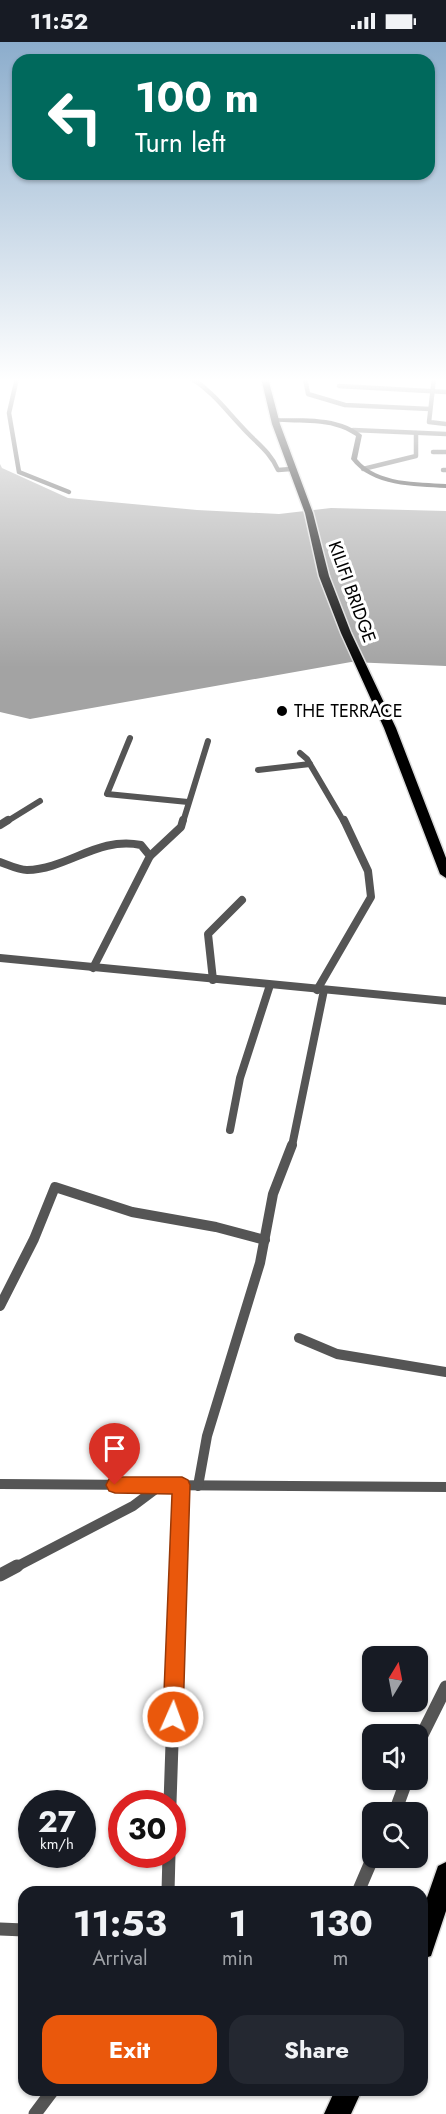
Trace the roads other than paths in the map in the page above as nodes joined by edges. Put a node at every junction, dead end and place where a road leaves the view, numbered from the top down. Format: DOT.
graph roads {
  1 [pos="26,475"];
  2 [pos="293,475"];
  3 [pos="379,475"];
  4 [pos="446,486"];
  5 [pos="69,492"];
  6 [pos="130,738"];
  7 [pos="208,741"];
  8 [pos="300,753"];
  9 [pos="310,764"];
  10 [pos="258,770"];
  11 [pos="40,801"];
  12 [pos="188,802"];
  13 [pos="0,825"];
  14 [pos="150,856"];
  15 [pos="0,862"];
  16 [pos="446,874"];
  17 [pos="242,900"];
  18 [pos="0,958"];
  19 [pos="93,968"];
  20 [pos="213,980"];
  21 [pos="270,985"];
  22 [pos="320,990"];
  23 [pos="446,1001"];
  24 [pos="230,1130"];
  25 [pos="265,1240"];
  26 [pos="0,1306"];
  27 [pos="299,1338"];
  28 [pos="446,1372"];
  29 [pos="0,1484"];
  30 [pos="161,1485"];
  31 [pos="182,1485"];
  32 [pos="198,1485"];
  33 [pos="446,1487"];
  34 [pos="0,1575"];
  35 [pos="446,1687"];
  36 [pos="428,1724"];
  37 [pos="170,1790"];
  38 [pos="169,1868"];
  39 [pos="368,1868"];
  40 [pos="446,1874"];
  41 [pos="168,1886"];
  42 [pos="361,1886"];
  43 [pos="0,1929"];
  44 [pos="428,1929"];
  45 [pos="18,1930"];
  46 [pos="48,2096"];
  47 [pos="346,2096"];
  48 [pos="35,2114"];
  49 [pos="337,2114"];
  1 -- 5 [label="street"];
  2 -- 16 [label="highway, KILIFI BRIDGE"];
  3 -- 4 [label="street"];
  6 -- 12 [label="street"];
  7 -- 12 [label="street"];
  8 -- 9 [label="street"];
  9 -- 10 [label="street"];
  9 -- 22 [label="street"];
  11 -- 13 [label="street"];
  12 -- 14 [label="street"];
  14 -- 15 [label="street"];
  14 -- 19 [label="street"];
  17 -- 20 [label="street"];
  18 -- 19 [label="street"];
  19 -- 20 [label="street"];
  20 -- 21 [label="street"];
  21 -- 22 [label="street"];
  21 -- 24 [label="street"];
  22 -- 23 [label="street"];
  22 -- 25 [label="street"];
  25 -- 26 [label="street"];
  25 -- 32 [label="street"];
  27 -- 28 [label="street"];
  29 -- 30 [label="street"];
  30 -- 31 [label="street"];
  30 -- 34 [label="street"];
  31 -- 32 [label="street"];
  31 -- 37 [label="street"];
  32 -- 33 [label="street"];
  35 -- 36 [label="street"];
  38 -- 41 [label="street"];
  39 -- 42 [label="street"];
  40 -- 44 [label="highway"];
  43 -- 45 [label="street"];
  46 -- 48 [label="street"];
  47 -- 49 [label="highway"];
}
